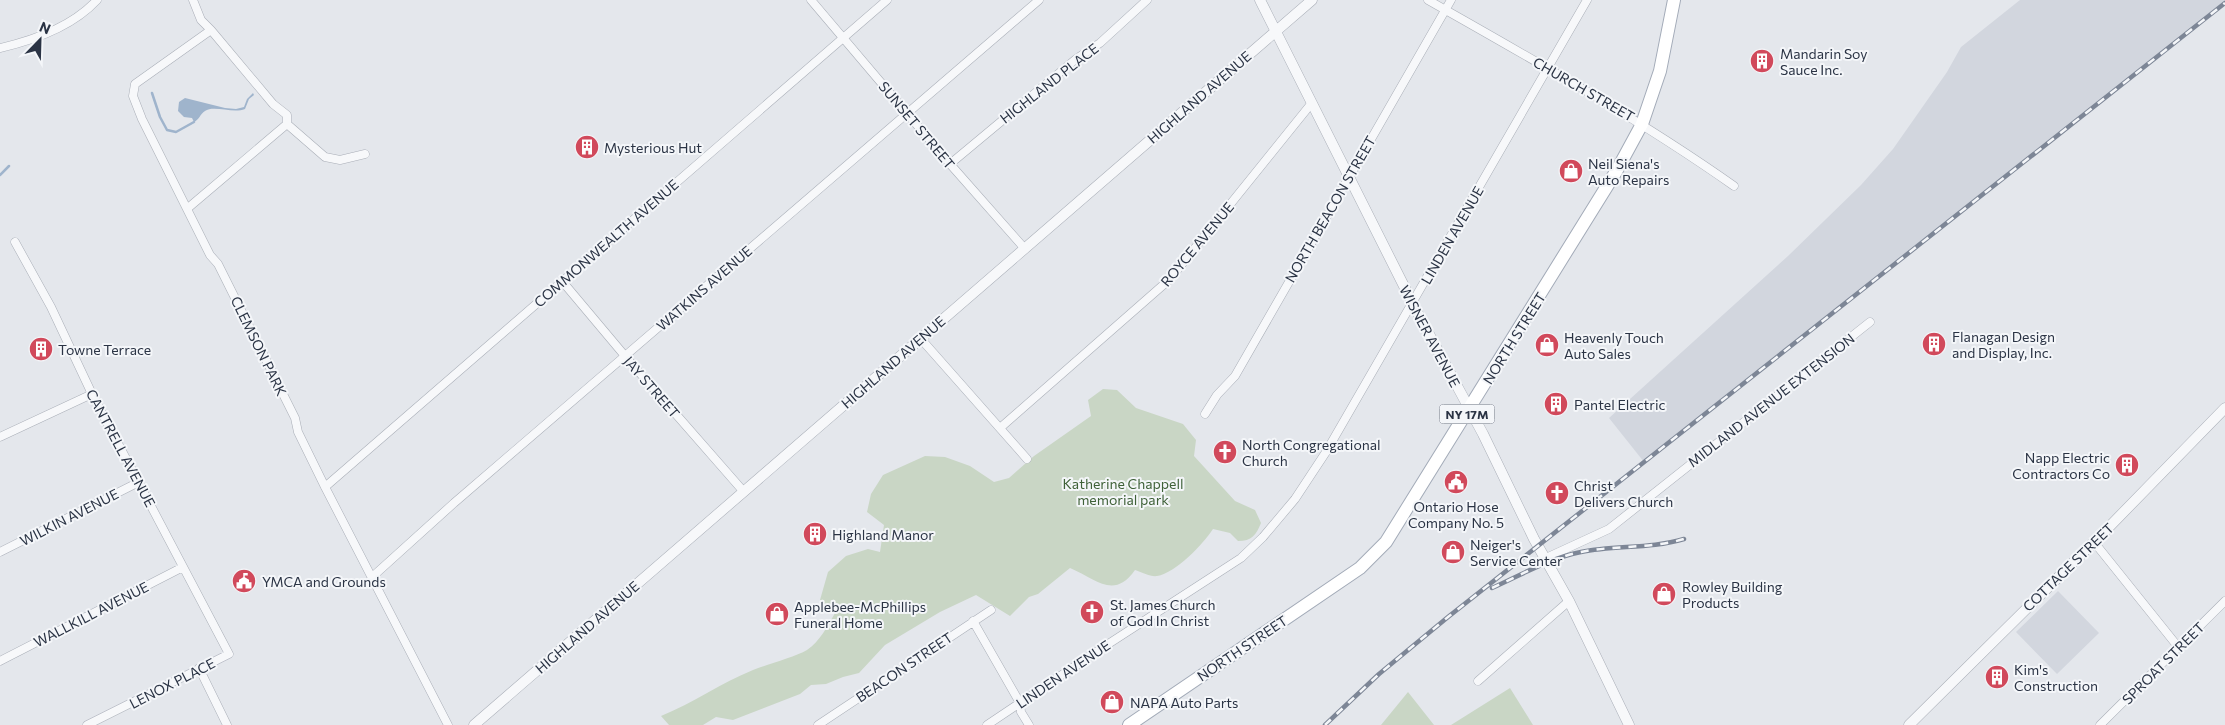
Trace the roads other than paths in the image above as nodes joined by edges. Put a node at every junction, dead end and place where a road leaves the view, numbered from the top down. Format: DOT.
graph roads {
  1 [pos="97,0"];
  2 [pos="193,0"];
  3 [pos="811,0"];
  4 [pos="887,0"];
  5 [pos="1039,0"];
  6 [pos="1147,0"];
  7 [pos="1260,0"];
  8 [pos="1312,0"];
  9 [pos="1428,0"];
  10 [pos="1450,0"];
  11 [pos="1587,0"];
  12 [pos="1674,0"];
  13 [pos="1445,10"];
  14 [pos="210,30"];
  15 [pos="1276,31"];
  16 [pos="843,38"];
  17 [pos="0,48"];
  18 [pos="1547,68"];
  19 [pos="1311,104"];
  20 [pos="907,114"];
  21 [pos="287,124"];
  22 [pos="1642,124"];
  23 [pos="365,154"];
  24 [pos="950,164"];
  25 [pos="1348,177"];
  26 [pos="1734,186"];
  27 [pos="188,208"];
  28 [pos="15,242"];
  29 [pos="1024,249"];
  30 [pos="562,281"];
  31 [pos="1412,304"];
  32 [pos="1870,322"];
  33 [pos="921,338"];
  34 [pos="625,356"];
  35 [pos="92,394"];
  36 [pos="2225,408"];
  37 [pos="1470,409"];
  38 [pos="1206,414"];
  39 [pos="1000,428"];
  40 [pos="0,437"];
  41 [pos="1027,459"];
  42 [pos="139,482"];
  43 [pos="325,486"];
  44 [pos="744,492"];
  45 [pos="2094,542"];
  46 [pos="0,552"];
  47 [pos="1546,558"];
  48 [pos="183,567"];
  49 [pos="371,578"];
  50 [pos="1569,601"];
  51 [pos="2225,601"];
  52 [pos="991,610"];
  53 [pos="973,621"];
  54 [pos="2179,648"];
  55 [pos="229,654"];
  56 [pos="0,661"];
  57 [pos="199,668"];
  58 [pos="1478,681"];
  59 [pos="1020,703"];
  60 [pos="87,725"];
  61 [pos="227,725"];
  62 [pos="448,725"];
  63 [pos="474,725"];
  64 [pos="818,725"];
  65 [pos="987,725"];
  66 [pos="1029,725"];
  67 [pos="1128,725"];
  68 [pos="1629,725"];
  69 [pos="1909,725"];
  70 [pos="2100,725"];
  1 -- 17 [label="street"];
  2 -- 14 [label="street"];
  3 -- 16 [label="street, SUNSET STREET"];
  4 -- 16 [label="street, COMMONWEALTH AVENUE"];
  5 -- 20 [label="street, WATKINS AVENUE"];
  6 -- 24 [label="street, HIGHLAND PLACE"];
  7 -- 15 [label="street, WISNER AVENUE"];
  8 -- 15 [label="street, HIGHLAND AVENUE"];
  9 -- 13 [label="street, CHURCH STREET"];
  10 -- 13 [label="street, NORTH BEACON STREET"];
  11 -- 18 [label="street, LINDEN AVENUE"];
  12 -- 22 [label="main road, NORTH STREET / NY 17M"];
  13 -- 18 [label="street, CHURCH STREET"];
  13 -- 25 [label="street, NORTH BEACON STREET"];
  14 -- 21 [label="street"];
  14 -- 27 [label="street, CLEMSON PARK"];
  15 -- 19 [label="street, WISNER AVENUE"];
  15 -- 29 [label="street, HIGHLAND AVENUE"];
  16 -- 20 [label="street, SUNSET STREET"];
  16 -- 30 [label="street, COMMONWEALTH AVENUE"];
  18 -- 22 [label="street, CHURCH STREET"];
  18 -- 31 [label="street, LINDEN AVENUE"];
  19 -- 25 [label="street, WISNER AVENUE"];
  19 -- 39 [label="street, ROYCE AVENUE"];
  20 -- 24 [label="street, SUNSET STREET"];
  20 -- 34 [label="street, WATKINS AVENUE"];
  21 -- 23 [label="street"];
  21 -- 27 [label="street"];
  22 -- 26 [label="street, CHURCH STREET"];
  22 -- 37 [label="main road, NORTH STREET / NY 17M"];
  24 -- 29 [label="street, SUNSET STREET"];
  25 -- 31 [label="street, WISNER AVENUE"];
  25 -- 38 [label="street, NORTH BEACON STREET"];
  27 -- 43 [label="street, CLEMSON PARK"];
  28 -- 35 [label="street, CANTRELL AVENUE"];
  29 -- 33 [label="street, HIGHLAND AVENUE"];
  30 -- 34 [label="street, JAY STREET"];
  30 -- 43 [label="street, COMMONWEALTH AVENUE"];
  31 -- 37 [label="street, WISNER AVENUE"];
  31 -- 59 [label="street, LINDEN AVENUE"];
  32 -- 47 [label="street, MIDLAND AVENUE EXTENSION"];
  33 -- 39 [label="street"];
  33 -- 44 [label="street, HIGHLAND AVENUE"];
  34 -- 44 [label="street, JAY STREET"];
  34 -- 49 [label="street, WATKINS AVENUE"];
  35 -- 40 [label="street"];
  35 -- 42 [label="street, CANTRELL AVENUE"];
  36 -- 45 [label="street, COTTAGE STREET"];
  37 -- 47 [label="street, WISNER AVENUE"];
  37 -- 67 [label="main road, NORTH STREET / NY 17M"];
  39 -- 41 [label="street"];
  42 -- 46 [label="street, WILKIN AVENUE"];
  42 -- 48 [label="street, CANTRELL AVENUE"];
  43 -- 49 [label="street, CLEMSON PARK"];
  44 -- 63 [label="street, HIGHLAND AVENUE"];
  45 -- 54 [label="street"];
  45 -- 69 [label="street, COTTAGE STREET"];
  47 -- 50 [label="street, WISNER AVENUE"];
  48 -- 55 [label="street, CANTRELL AVENUE"];
  48 -- 56 [label="street, WALLKILL AVENUE"];
  49 -- 62 [label="street, CLEMSON PARK"];
  50 -- 58 [label="street"];
  50 -- 68 [label="street, WISNER AVENUE"];
  51 -- 54 [label="street, SPROAT STREET"];
  52 -- 53 [label="street, BEACON STREET"];
  53 -- 59 [label="street"];
  53 -- 64 [label="street, BEACON STREET"];
  54 -- 70 [label="street, SPROAT STREET"];
  55 -- 57 [label="street, LENOX PLACE"];
  57 -- 60 [label="street, LENOX PLACE"];
  57 -- 61 [label="street"];
  59 -- 65 [label="street, LINDEN AVENUE"];
  59 -- 66 [label="street"];
}
